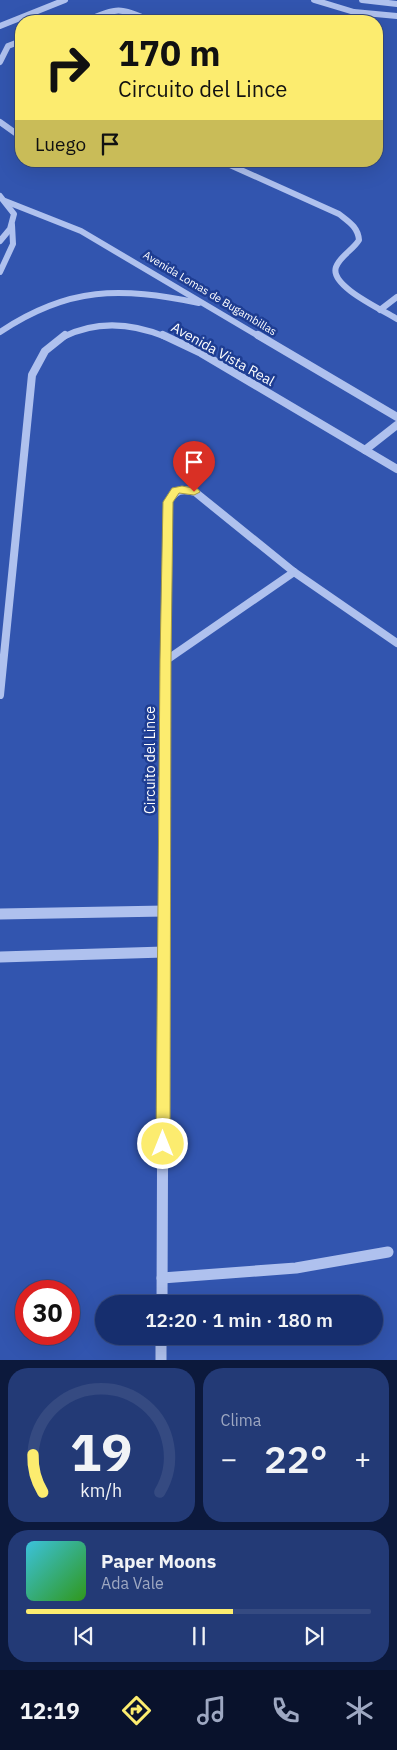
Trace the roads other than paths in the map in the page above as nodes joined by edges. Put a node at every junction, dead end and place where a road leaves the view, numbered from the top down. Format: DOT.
graph roads {
  1 [pos="65,0"];
  2 [pos="314,0"];
  3 [pos="362,0"];
  4 [pos="397,4"];
  5 [pos="28,15"];
  6 [pos="101,15"];
  7 [pos="138,15"];
  8 [pos="397,16"];
  9 [pos="15,20"];
  10 [pos="0,26"];
  11 [pos="15,43"];
  12 [pos="8,46"];
  13 [pos="15,46"];
  14 [pos="0,62"];
  15 [pos="0,122"];
  16 [pos="10,129"];
  17 [pos="15,133"];
  18 [pos="0,134"];
  19 [pos="234,167"];
  20 [pos="3,199"];
  21 [pos="12,225"];
  22 [pos="0,241"];
  23 [pos="0,272"];
  24 [pos="397,297"];
  25 [pos="206,304"];
  26 [pos="380,310"];
  27 [pos="397,319"];
  28 [pos="0,332"];
  29 [pos="397,417"];
  30 [pos="397,425"];
  31 [pos="365,450"];
  32 [pos="397,469"];
  33 [pos="294,572"];
  34 [pos="397,643"];
  35 [pos="165,660"];
  36 [pos="0,694"];
  37 [pos="165,911"];
  38 [pos="0,914"];
  39 [pos="164,952"];
  40 [pos="0,957"];
  41 [pos="388,1252"];
  42 [pos="162,1278"];
  43 [pos="162,1295"];
  44 [pos="161,1345"];
  45 [pos="161,1360"];
  1 -- 5 [label="street"];
  2 -- 8 [label="street"];
  3 -- 4 [label="street"];
  6 -- 7 [label="street"];
  9 -- 10 [label="street"];
  11 -- 12 [label="street"];
  12 -- 13 [label="street"];
  12 -- 14 [label="street"];
  15 -- 16 [label="street"];
  16 -- 17 [label="street"];
  16 -- 18 [label="street"];
  19 -- 26 [label="street"];
  20 -- 21 [label="street"];
  20 -- 25 [label="street, Avenida Lomas de Bugambillas"];
  21 -- 22 [label="street"];
  21 -- 23 [label="street"];
  24 -- 26 [label="street"];
  25 -- 28 [label="street, Avenida Vista Real"];
  25 -- 29 [label="street, Avenida Lomas de Bugambillas"];
  26 -- 27 [label="street"];
  30 -- 31 [label="street"];
  31 -- 32 [label="street, Avenida Vista Real"];
  31 -- 36 [label="street, Avenida Vista Real"];
  33 -- 34 [label="street, Circuito del Lince"];
  33 -- 35 [label="street"];
  33 -- 35 [label="street, Circuito del Lince"];
  35 -- 37 [label="street, Circuito del Lince"];
  37 -- 38 [label="street"];
  37 -- 39 [label="street, Circuito del Lince"];
  39 -- 40 [label="street"];
  39 -- 42 [label="street, Circuito del Lince"];
  41 -- 42 [label="street"];
  42 -- 43 [label="street, Circuito del Lince"];
  44 -- 45 [label="street"];
}
